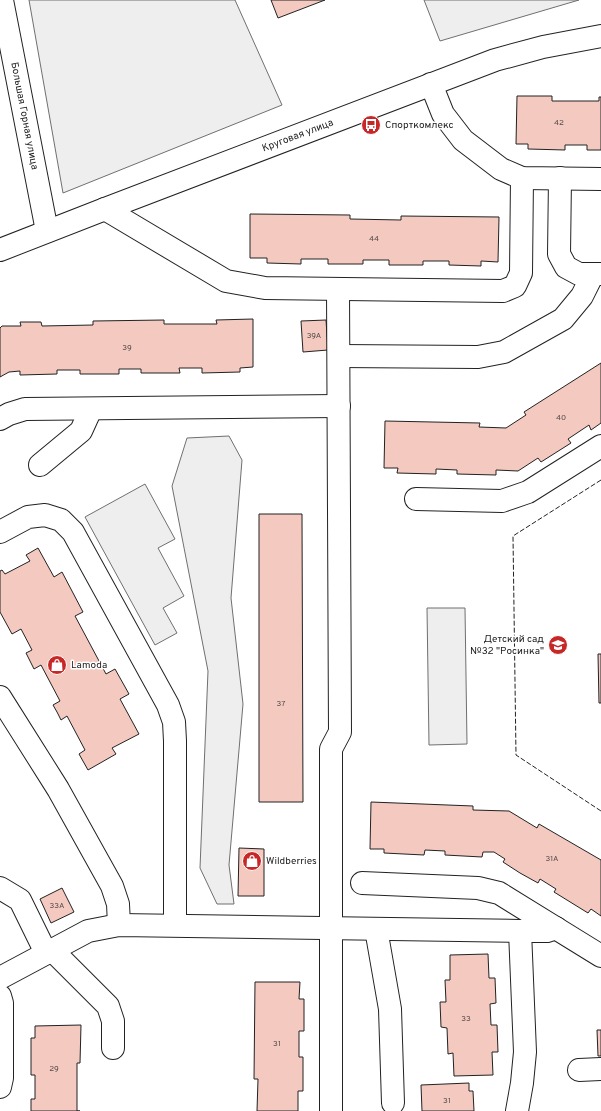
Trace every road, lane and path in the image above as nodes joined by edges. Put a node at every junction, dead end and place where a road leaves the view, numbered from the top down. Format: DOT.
graph roads {
  1 [pos="2,0"];
  2 [pos="601,36"];
  3 [pos="431,84"];
  4 [pos="522,178"];
  5 [pos="560,178"];
  6 [pos="601,179"];
  7 [pos="105,208"];
  8 [pos="47,231"];
  9 [pos="0,250"];
  10 [pos="598,280"];
  11 [pos="338,289"];
  12 [pos="339,356"];
  13 [pos="339,406"];
  14 [pos="91,409"];
  15 [pos="0,419"];
  16 [pos="601,446"];
  17 [pos="40,465"];
  18 [pos="416,499"];
  19 [pos="0,532"];
  20 [pos="0,697"];
  21 [pos="362,884"];
  22 [pos="0,888"];
  23 [pos="120,925"];
  24 [pos="174,926"];
  25 [pos="332,928"];
  26 [pos="556,928"];
  27 [pos="376,929"];
  28 [pos="520,931"];
  29 [pos="49,952"];
  30 [pos="601,956"];
  31 [pos="0,978"];
  32 [pos="0,996"];
  33 [pos="113,1048"];
  34 [pos="601,1069"];
  35 [pos="579,1070"];
  36 [pos="0,1087"];
  37 [pos="393,1103"];
  38 [pos="331,1111"];
  39 [pos="517,1111"];
  1 -- 8 [label="street, Большая Горная улица"];
  2 -- 3 [label="street, Круговая улица"];
  3 -- 4 [label="street"];
  3 -- 7 [label="street, Круговая улица"];
  4 -- 5 [label="street"];
  4 -- 11 [label="street"];
  5 -- 6 [label="street"];
  5 -- 10 [label="street"];
  7 -- 8 [label="street, Круговая улица"];
  7 -- 11 [label="street"];
  8 -- 9 [label="street, Круговая улица"];
  10 -- 12 [label="street"];
  11 -- 12 [label="street"];
  12 -- 13 [label="street"];
  13 -- 14 [label="street"];
  13 -- 25 [label="street"];
  14 -- 15 [label="street"];
  14 -- 17 [label="street"];
  16 -- 18 [label="street"];
  19 -- 24 [label="street"];
  20 -- 23 [label="street"];
  21 -- 26 [label="street"];
  22 -- 29 [label="street"];
  23 -- 24 [label="street"];
  23 -- 29 [label="street"];
  24 -- 25 [label="street"];
  25 -- 27 [label="street"];
  25 -- 38 [label="street"];
  26 -- 28 [label="street"];
  26 -- 30 [label="street"];
  27 -- 28 [label="street"];
  27 -- 37 [label="street"];
  28 -- 39 [label="street"];
  29 -- 31 [label="street"];
  29 -- 33 [label="street"];
  32 -- 36 [label="street"];
  34 -- 35 [label="street"];
}
